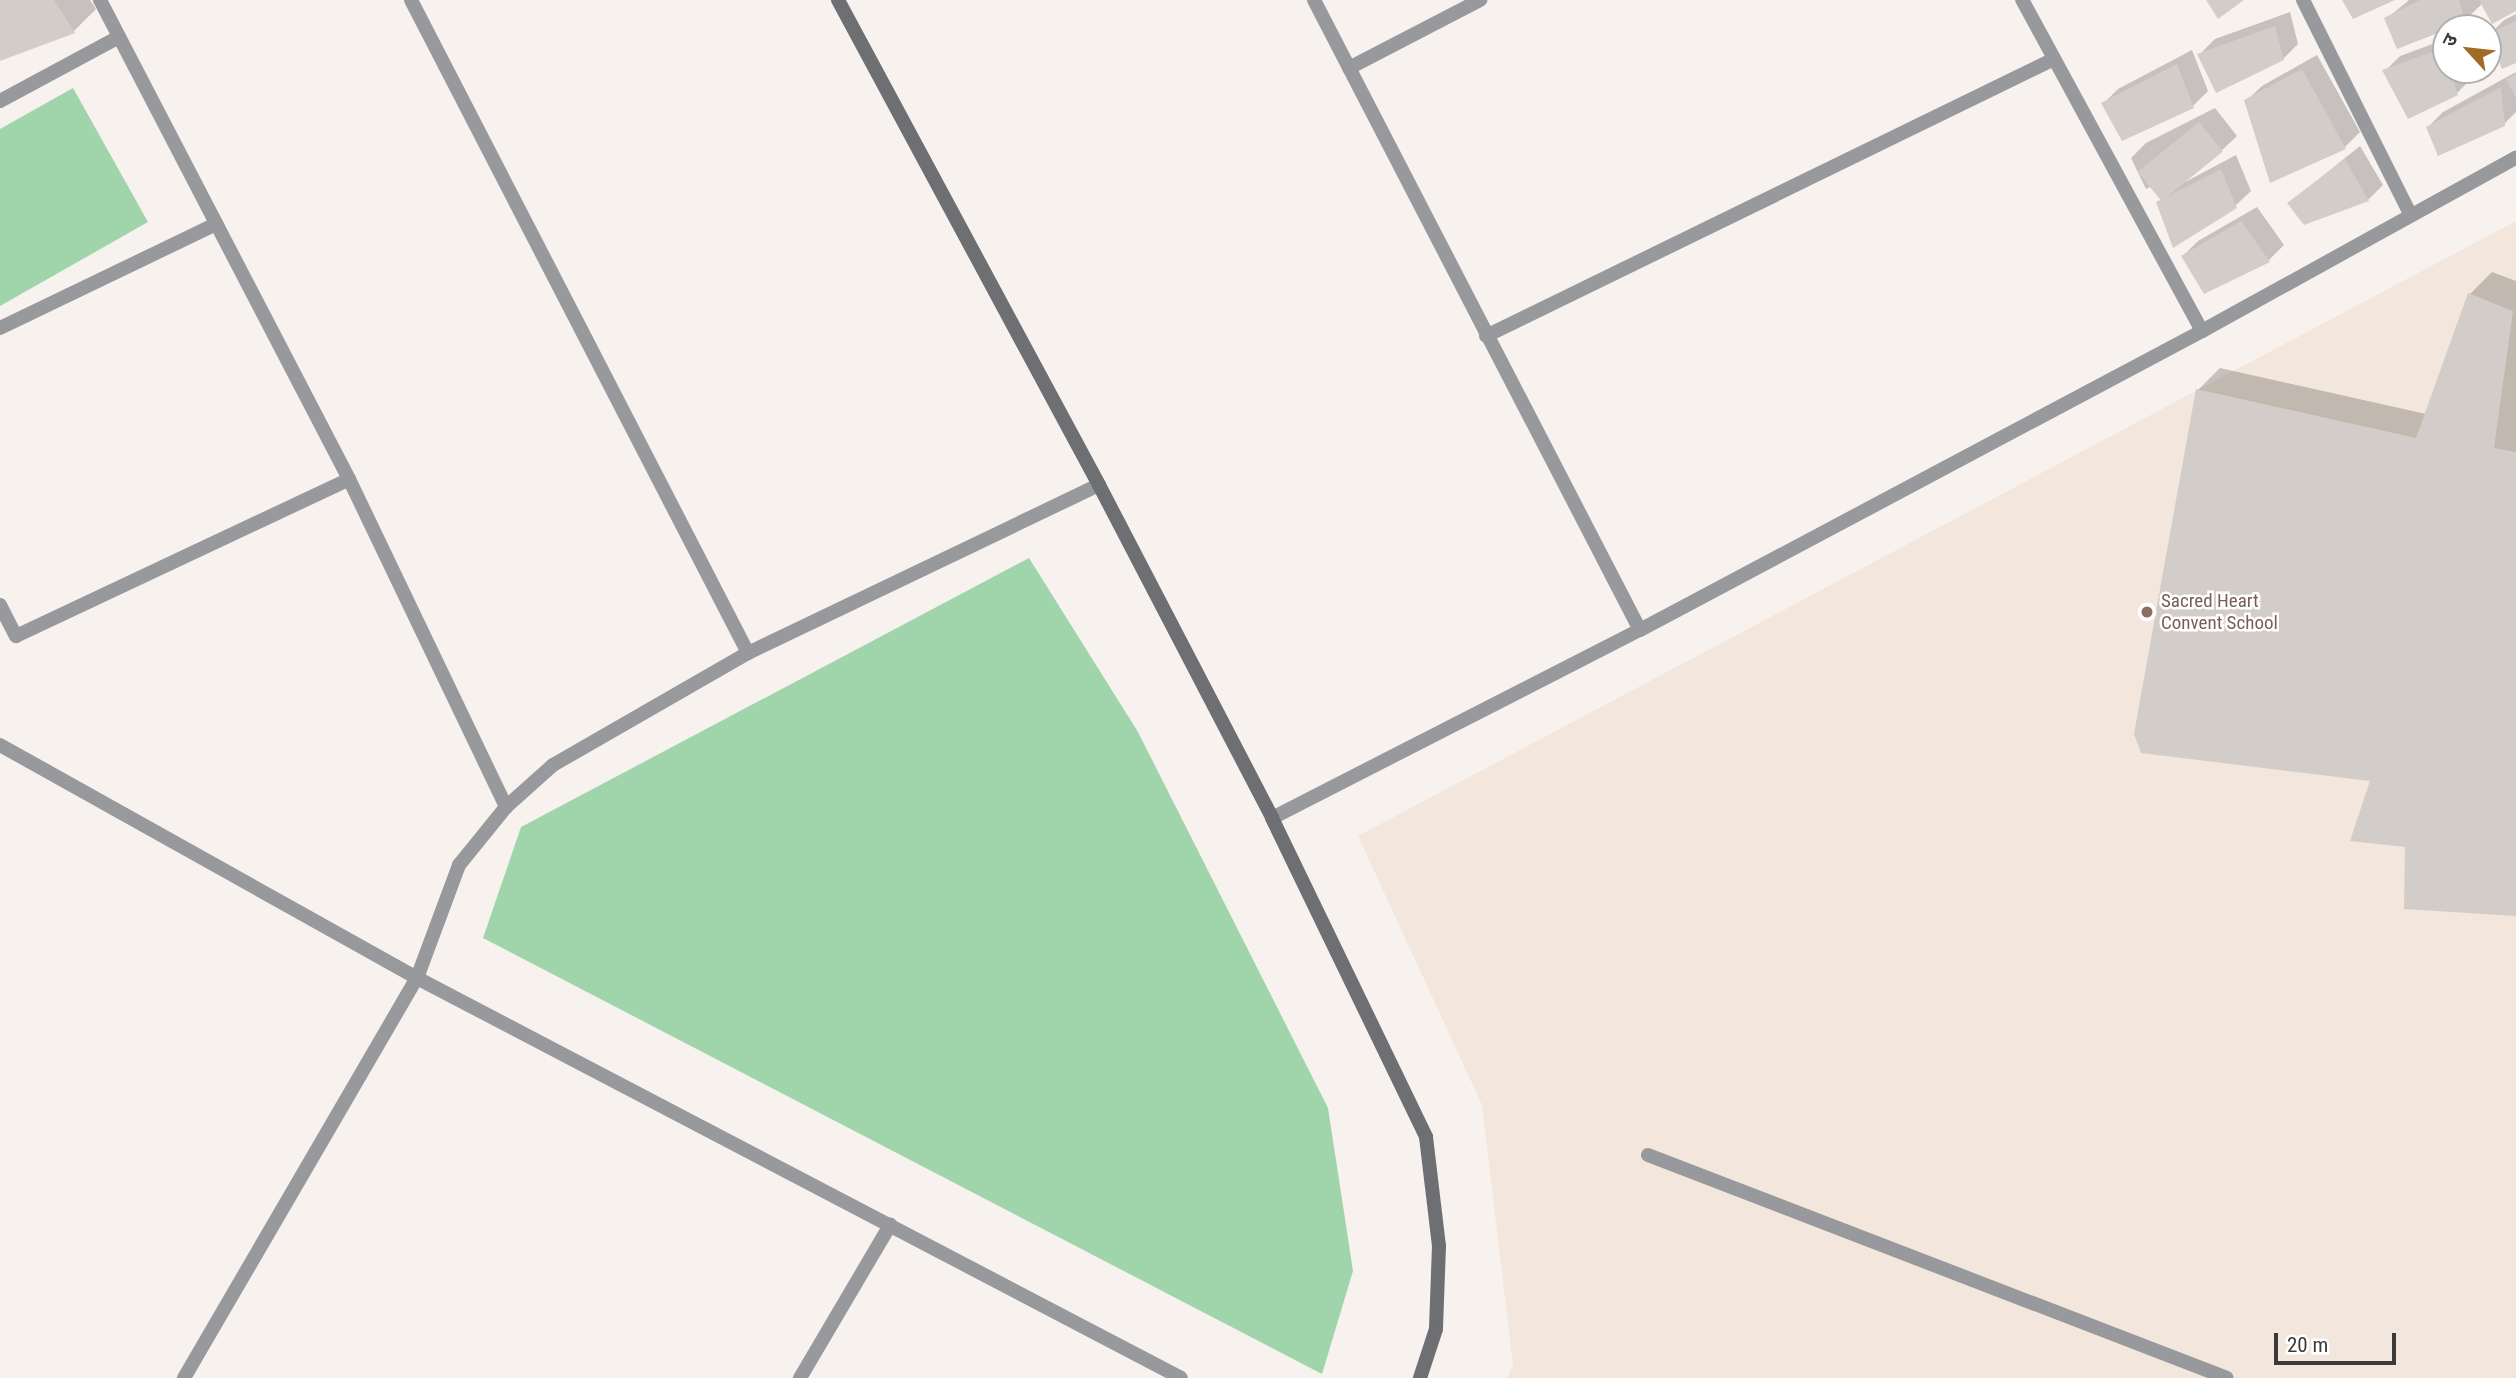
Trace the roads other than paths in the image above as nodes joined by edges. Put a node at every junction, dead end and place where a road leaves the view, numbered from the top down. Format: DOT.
graph roads {
  1 [pos="100,0"];
  2 [pos="411,0"];
  3 [pos="838,0"];
  4 [pos="1314,0"];
  5 [pos="1480,0"];
  6 [pos="2022,0"];
  7 [pos="2303,0"];
  8 [pos="119,37"];
  9 [pos="2054,59"];
  10 [pos="1349,68"];
  11 [pos="0,101"];
  12 [pos="2516,158"];
  13 [pos="2410,214"];
  14 [pos="216,224"];
  15 [pos="0,328"];
  16 [pos="2202,331"];
  17 [pos="1486,336"];
  18 [pos="349,479"];
  19 [pos="1099,485"];
  20 [pos="0,604"];
  21 [pos="1640,630"];
  22 [pos="748,653"];
  23 [pos="0,745"];
  24 [pos="506,807"];
  25 [pos="1272,818"];
  26 [pos="417,978"];
  27 [pos="1648,1155"];
  28 [pos="890,1225"];
  29 [pos="184,1378"];
  30 [pos="800,1378"];
  31 [pos="1181,1378"];
  32 [pos="1420,1378"];
  33 [pos="2227,1378"];
  1 -- 8 [label="street"];
  2 -- 22 [label="street"];
  3 -- 19 [label="street"];
  4 -- 10 [label="street"];
  5 -- 10 [label="street"];
  6 -- 9 [label="street"];
  7 -- 13 [label="street"];
  8 -- 11 [label="street"];
  8 -- 14 [label="street"];
  9 -- 16 [label="street"];
  9 -- 17 [label="street"];
  10 -- 17 [label="street"];
  12 -- 13 [label="street"];
  13 -- 16 [label="street"];
  14 -- 15 [label="street"];
  14 -- 18 [label="street"];
  16 -- 21 [label="street"];
  17 -- 21 [label="street"];
  18 -- 20 [label="street"];
  18 -- 24 [label="street"];
  19 -- 22 [label="street"];
  19 -- 25 [label="street"];
  21 -- 25 [label="street"];
  22 -- 24 [label="street"];
  23 -- 26 [label="street"];
  24 -- 26 [label="street"];
  25 -- 32 [label="street"];
  26 -- 28 [label="street"];
  26 -- 29 [label="street"];
  27 -- 33 [label="street"];
  28 -- 30 [label="street"];
  28 -- 31 [label="street"];
}
